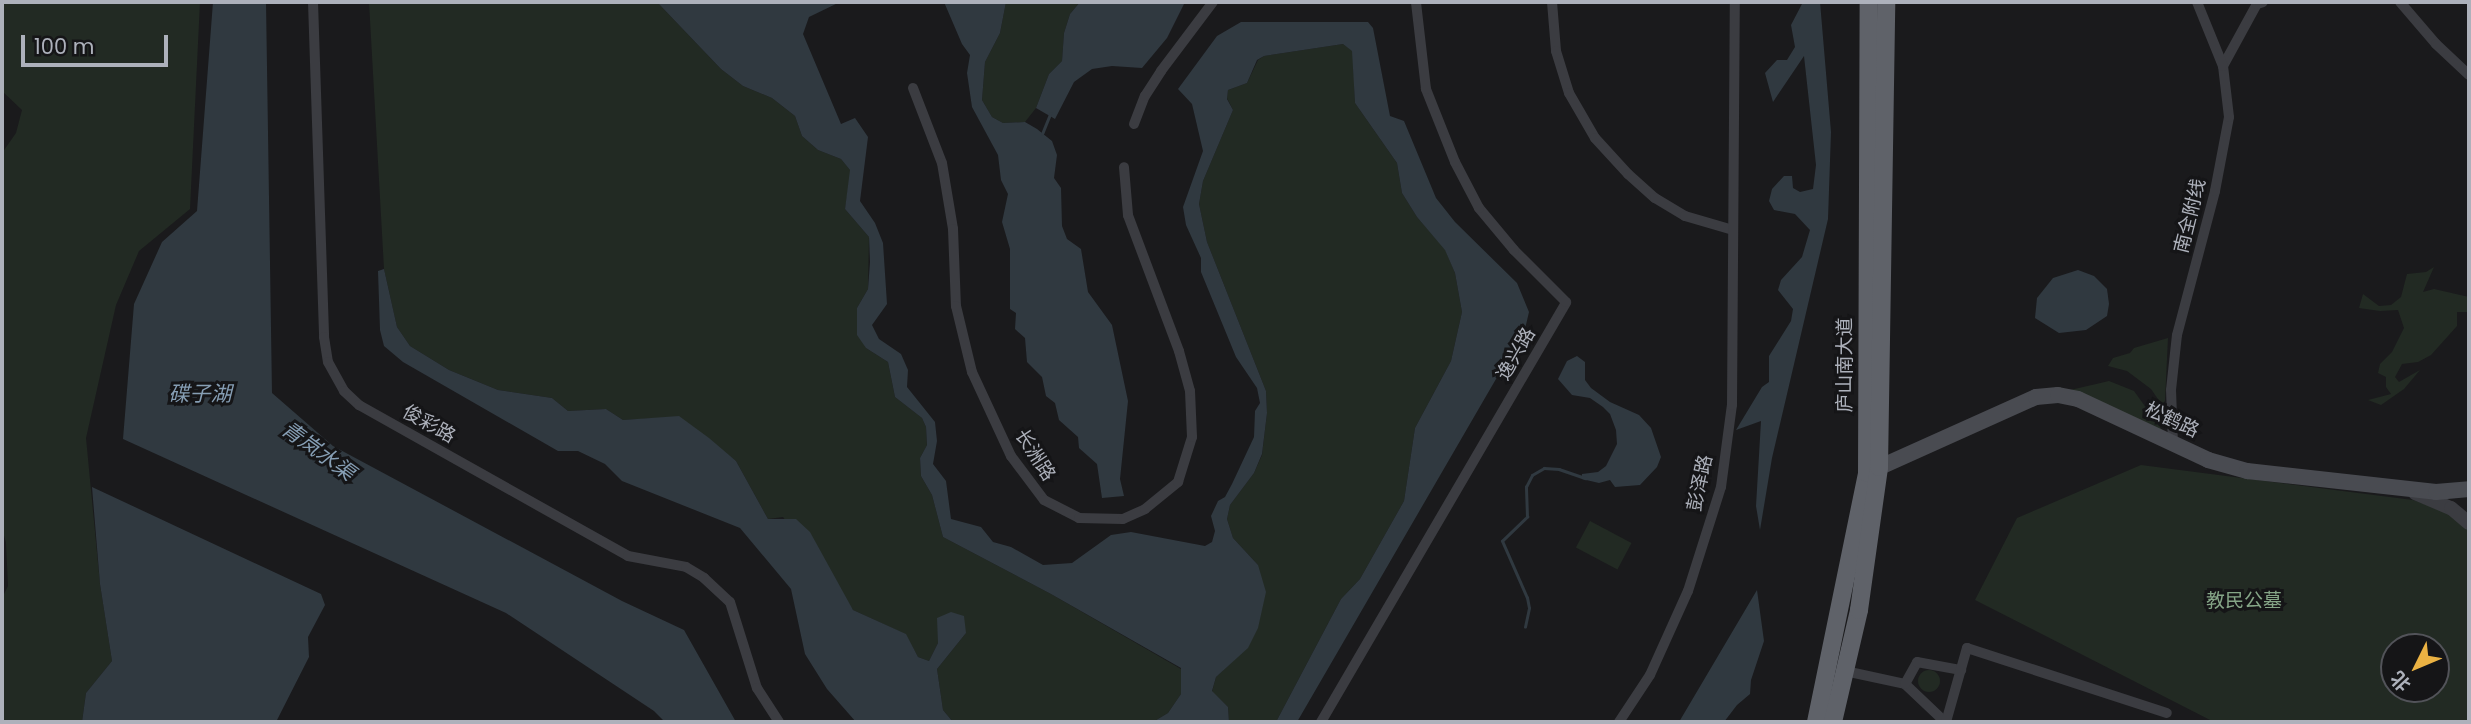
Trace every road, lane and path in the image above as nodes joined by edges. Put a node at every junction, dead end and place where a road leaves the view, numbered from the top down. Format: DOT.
graph roads {
  1 [pos="313,2"];
  2 [pos="1213,2"];
  3 [pos="1416,2"];
  4 [pos="1552,2"];
  5 [pos="1735,2"];
  6 [pos="1869,2"];
  7 [pos="1886,2"];
  8 [pos="2197,2"];
  9 [pos="2263,2"];
  10 [pos="2400,2"];
  11 [pos="2223,66"];
  12 [pos="2469,75"];
  13 [pos="913,88"];
  14 [pos="1134,124"];
  15 [pos="1124,167"];
  16 [pos="1733,230"];
  17 [pos="2173,443"];
  18 [pos="1873,470"];
  19 [pos="2393,487"];
  20 [pos="2469,489"];
  21 [pos="2469,523"];
  22 [pos="1961,670"];
  23 [pos="1845,671"];
  24 [pos="1905,684"];
  25 [pos="2167,713"];
  26 [pos="779,722"];
  27 [pos="1321,722"];
  28 [pos="1619,722"];
  29 [pos="1816,722"];
  30 [pos="1833,722"];
  31 [pos="1945,722"];
  1 -- 26 [label="street, 俊彩路"];
  2 -- 14 [label="street"];
  3 -- 27 [label="street, 逸兴路"];
  4 -- 16 [label="street"];
  5 -- 16 [label="street, 彭泽路"];
  6 -- 18 [label="highway, 庐山南大道"];
  7 -- 18 [label="highway, 庐山南大道"];
  8 -- 11 [label="street, 南全附线"];
  9 -- 11 [label="street"];
  10 -- 12 [label="street"];
  11 -- 17 [label="street, 南全附线"];
  13 -- 15 [label="street, 长洲路"];
  16 -- 28 [label="street, 彭泽路"];
  17 -- 18 [label="main road, 松鹤路"];
  17 -- 19 [label="main road, 松鹤路"];
  18 -- 23 [label="highway, 庐山南大道"];
  18 -- 29 [label="highway, 庐山南大道"];
  19 -- 20 [label="main road"];
  19 -- 21 [label="street, 松鹤路"];
  22 -- 24 [label="street"];
  22 -- 25 [label="street"];
  22 -- 31 [label="street"];
  23 -- 24 [label="street"];
  23 -- 30 [label="highway, 庐山南大道"];
  24 -- 31 [label="street"];
}
